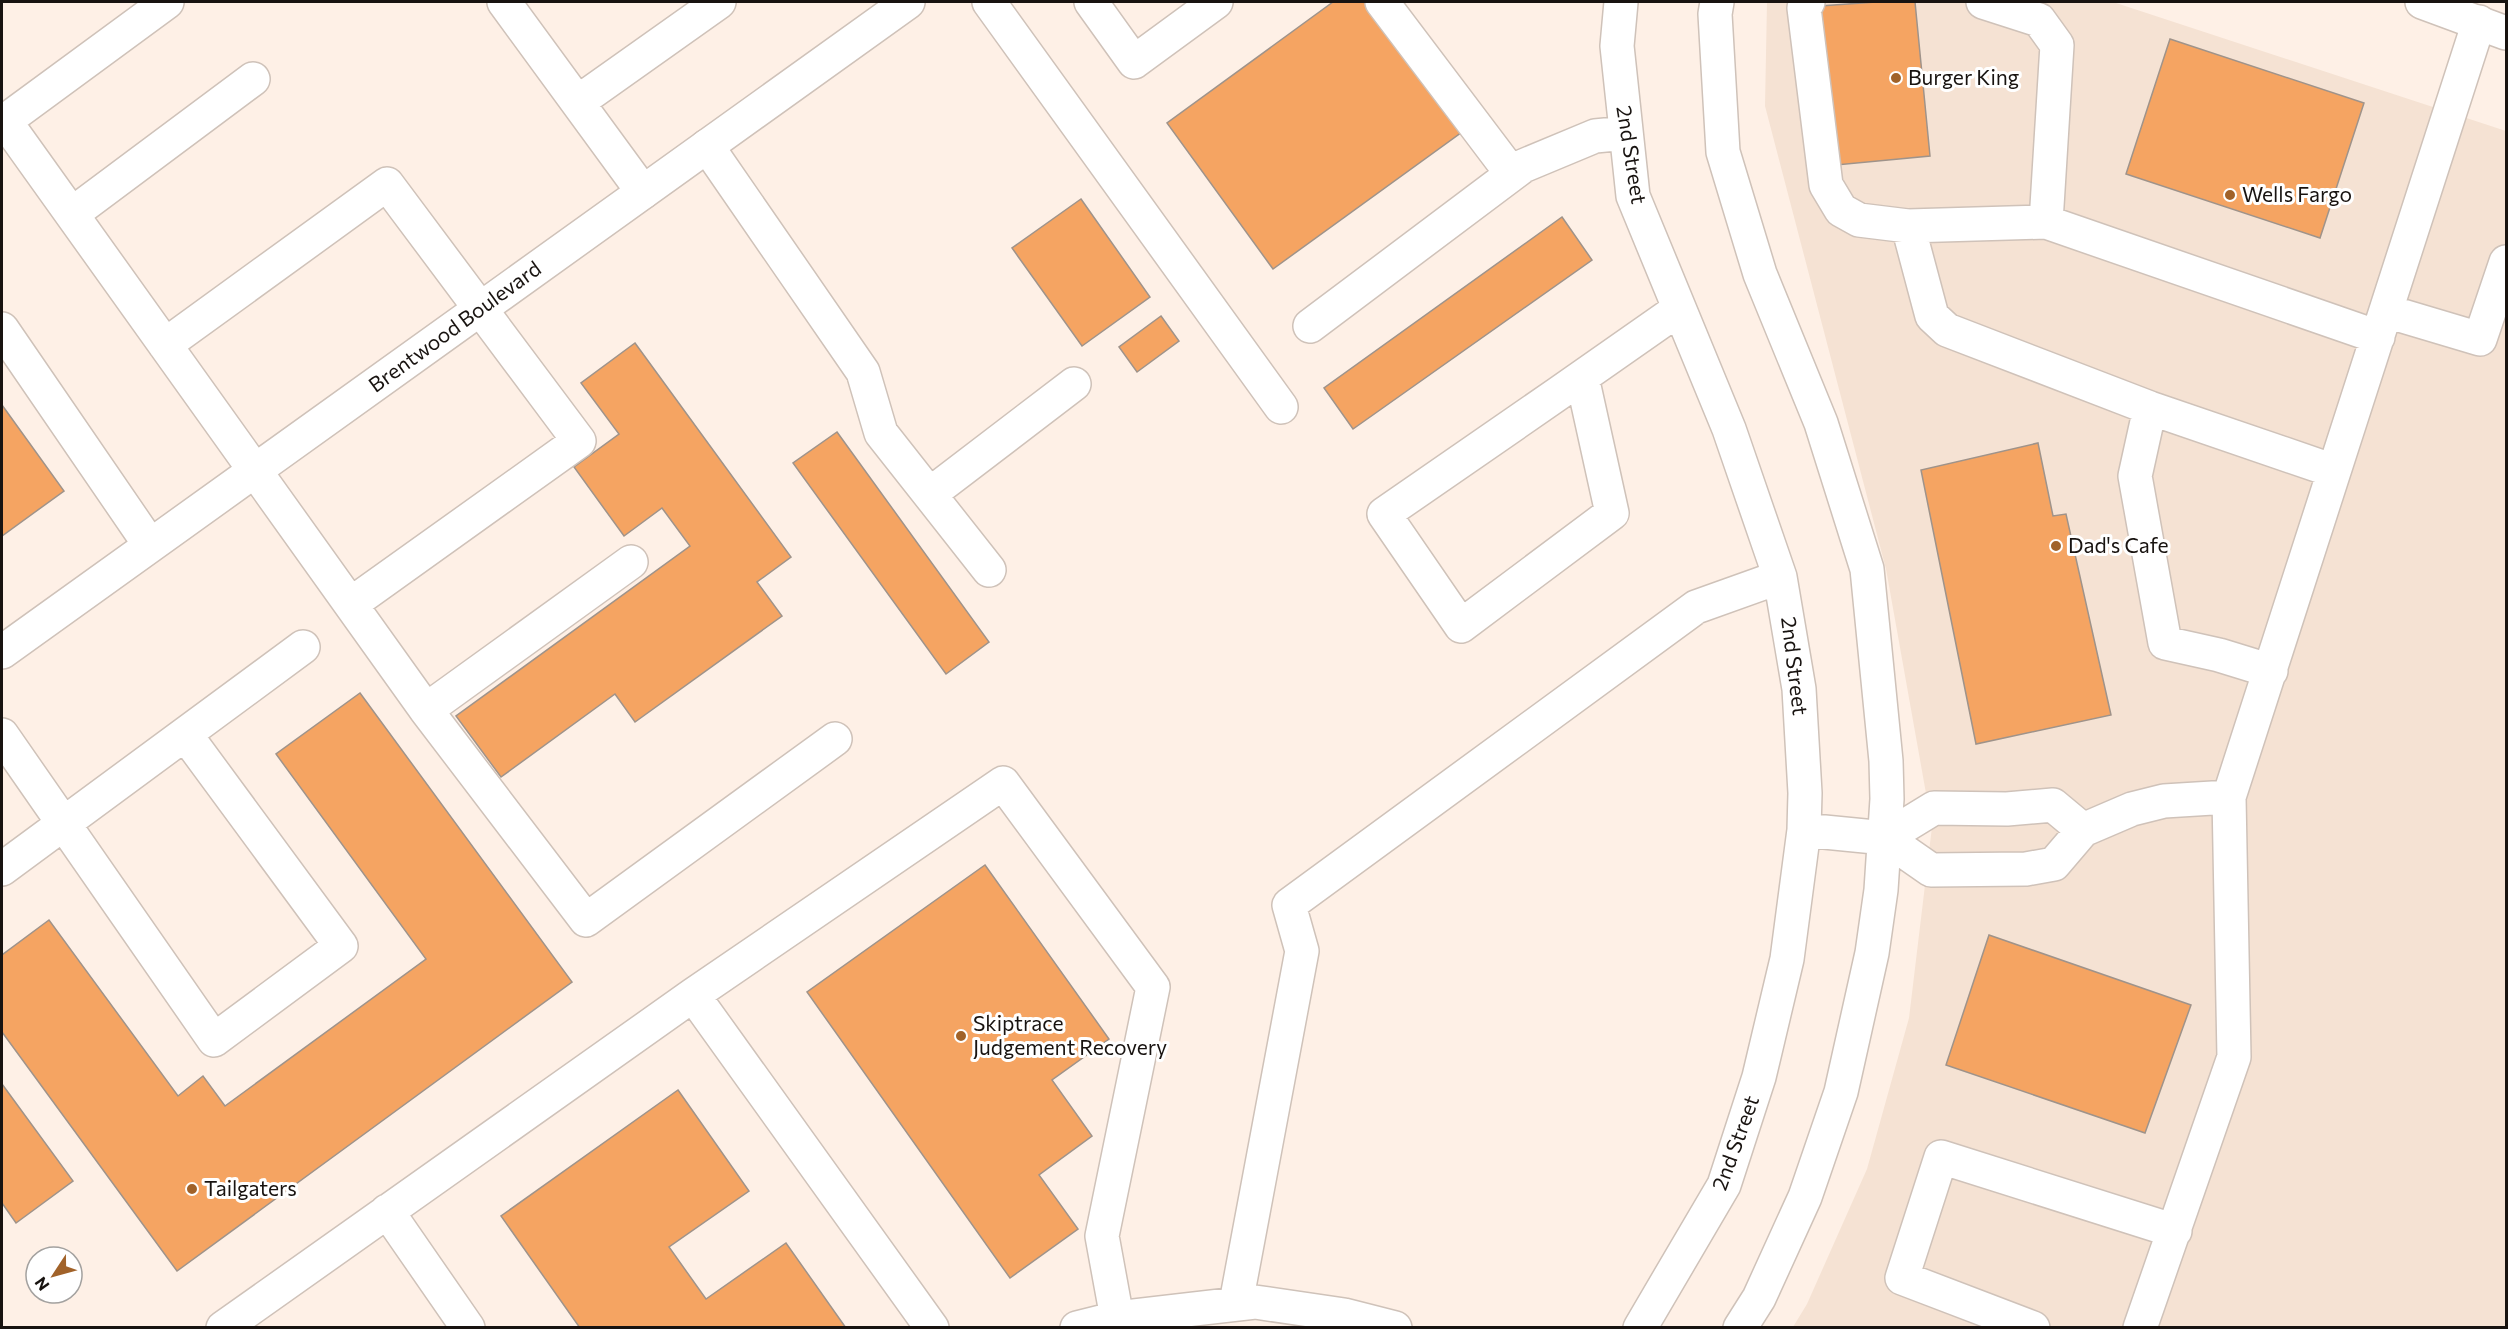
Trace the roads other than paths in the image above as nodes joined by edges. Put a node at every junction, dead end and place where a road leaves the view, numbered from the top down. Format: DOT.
graph roads {
  1 [pos="167,2"];
  2 [pos="719,2"];
  3 [pos="908,2"];
  4 [pos="988,2"];
  5 [pos="1091,2"];
  6 [pos="1216,2"];
  7 [pos="1382,2"];
  8 [pos="1621,2"];
  9 [pos="1717,2"];
  10 [pos="1808,2"];
  11 [pos="1983,2"];
  12 [pos="2422,2"];
  13 [pos="518,6"];
  14 [pos="2493,28"];
  15 [pos="254,80"];
  16 [pos="578,102"];
  17 [pos="3,121"];
  18 [pos="1626,133"];
  19 [pos="707,146"];
  20 [pos="1512,174"];
  21 [pos="643,192"];
  22 [pos="72,214"];
  23 [pos="2046,222"];
  24 [pos="1908,226"];
  25 [pos="2506,262"];
  26 [pos="481,308"];
  27 [pos="1679,309"];
  28 [pos="2382,324"];
  29 [pos="1310,326"];
  30 [pos="2,329"];
  31 [pos="165,345"];
  32 [pos="1582,377"];
  33 [pos="1074,384"];
  34 [pos="1281,407"];
  35 [pos="2150,408"];
  36 [pos="255,470"];
  37 [pos="2334,471"];
  38 [pos="930,494"];
  39 [pos="150,545"];
  40 [pos="631,562"];
  41 [pos="989,570"];
  42 [pos="1780,577"];
  43 [pos="351,604"];
  44 [pos="303,647"];
  45 [pos="2,651"];
  46 [pos="2271,671"];
  47 [pos="426,710"];
  48 [pos="2,735"];
  49 [pos="185,735"];
  50 [pos="836,739"];
  51 [pos="2229,797"];
  52 [pos="65,823"];
  53 [pos="1804,830"];
  54 [pos="2083,830"];
  55 [pos="1885,838"];
  56 [pos="2,869"];
  57 [pos="693,995"];
  58 [pos="387,1211"];
  59 [pos="2175,1231"];
  60 [pos="1236,1303"];
  61 [pos="1117,1318"];
  62 [pos="223,1328"];
  63 [pos="468,1328"];
  64 [pos="932,1328"];
  65 [pos="1077,1328"];
  66 [pos="1395,1328"];
  67 [pos="1640,1328"];
  68 [pos="1740,1328"];
  69 [pos="2033,1328"];
  70 [pos="2140,1328"];
  1 -- 17 [label="street"];
  2 -- 16 [label="street"];
  3 -- 19 [label="street, Brentwood Boulevard"];
  4 -- 34 [label="street"];
  5 -- 6 [label="street"];
  7 -- 20 [label="street"];
  8 -- 18 [label="street, 2nd Street"];
  9 -- 55 [label="street"];
  10 -- 24 [label="street"];
  11 -- 23 [label="street"];
  12 -- 14 [label="street"];
  13 -- 16 [label="street"];
  14 -- 28 [label="street"];
  15 -- 22 [label="street"];
  16 -- 21 [label="street"];
  17 -- 22 [label="street"];
  18 -- 20 [label="street"];
  18 -- 27 [label="street, 2nd Street"];
  19 -- 21 [label="street, Brentwood Boulevard"];
  19 -- 38 [label="street"];
  20 -- 29 [label="street"];
  21 -- 26 [label="street, Brentwood Boulevard"];
  22 -- 31 [label="street"];
  23 -- 24 [label="street"];
  23 -- 28 [label="street"];
  24 -- 35 [label="street"];
  25 -- 28 [label="street"];
  26 -- 31 [label="street"];
  26 -- 36 [label="street, Brentwood Boulevard"];
  26 -- 43 [label="street"];
  27 -- 32 [label="street"];
  27 -- 42 [label="street, 2nd Street"];
  28 -- 37 [label="street"];
  30 -- 39 [label="street"];
  31 -- 36 [label="street"];
  32 -- 32 [label="street"];
  33 -- 38 [label="street"];
  35 -- 37 [label="street"];
  35 -- 46 [label="street"];
  36 -- 39 [label="street, Brentwood Boulevard"];
  36 -- 43 [label="street"];
  37 -- 46 [label="street"];
  38 -- 41 [label="street"];
  39 -- 45 [label="street, Brentwood Boulevard"];
  40 -- 47 [label="street"];
  42 -- 53 [label="street, 2nd Street"];
  42 -- 60 [label="street"];
  43 -- 47 [label="street"];
  44 -- 49 [label="street"];
  46 -- 51 [label="street"];
  47 -- 50 [label="street"];
  48 -- 52 [label="street"];
  49 -- 52 [label="street"];
  49 -- 52 [label="street"];
  51 -- 54 [label="street"];
  51 -- 59 [label="street"];
  52 -- 56 [label="street"];
  53 -- 55 [label="street"];
  53 -- 67 [label="street, 2nd Street"];
  54 -- 55 [label="street"];
  54 -- 55 [label="street"];
  55 -- 68 [label="street"];
  57 -- 58 [label="street"];
  57 -- 61 [label="street"];
  57 -- 64 [label="street"];
  58 -- 62 [label="street"];
  58 -- 63 [label="street"];
  59 -- 69 [label="street"];
  59 -- 70 [label="street"];
  60 -- 61 [label="street"];
  60 -- 66 [label="street"];
  61 -- 65 [label="street"];
}
